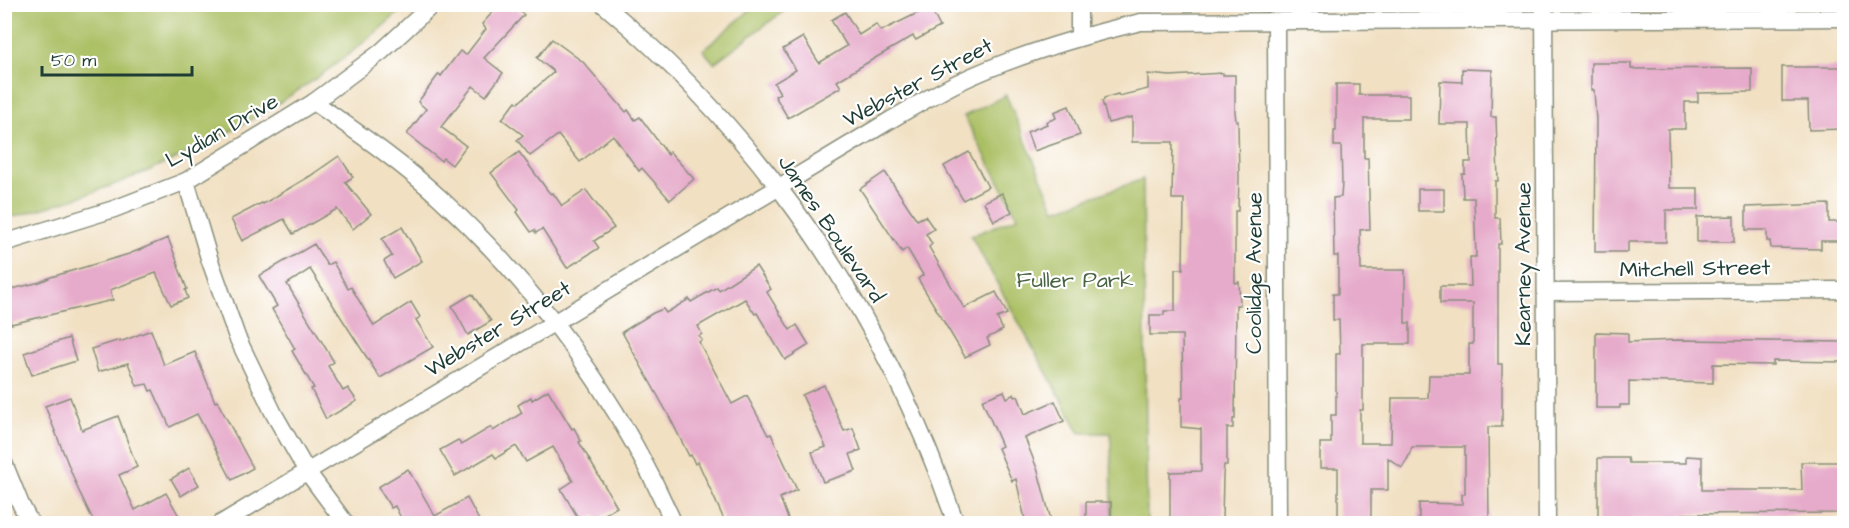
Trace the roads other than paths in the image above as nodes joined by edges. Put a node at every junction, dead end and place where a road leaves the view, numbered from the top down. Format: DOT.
graph roads {
  1 [pos="433,4"];
  2 [pos="603,4"];
  3 [pos="1079,4"];
  4 [pos="1544,13"];
  5 [pos="1845,18"];
  6 [pos="1276,22"];
  7 [pos="1079,37"];
  8 [pos="314,102"];
  9 [pos="186,181"];
  10 [pos="779,187"];
  11 [pos="4,243"];
  12 [pos="1845,290"];
  13 [pos="1546,292"];
  14 [pos="554,322"];
  15 [pos="4,463"];
  16 [pos="306,470"];
  17 [pos="32,524"];
  18 [pos="219,524"];
  19 [pos="346,524"];
  20 [pos="674,524"];
  21 [pos="956,524"];
  22 [pos="1278,524"];
  23 [pos="1547,524"];
  1 -- 8 [label="street, Lydian Drive"];
  2 -- 10 [label="street, James Boulevard"];
  3 -- 7 [label="street"];
  4 -- 5 [label="street, Webster Street"];
  4 -- 6 [label="street, Webster Street"];
  4 -- 13 [label="street, Kearney Avenue"];
  6 -- 7 [label="street, Webster Street"];
  6 -- 22 [label="street, Coolidge Avenue"];
  7 -- 10 [label="street, Webster Street"];
  8 -- 9 [label="street, Lydian Drive"];
  8 -- 14 [label="street"];
  9 -- 11 [label="street, Lydian Drive"];
  9 -- 16 [label="street"];
  10 -- 14 [label="street, Webster Street"];
  10 -- 21 [label="street, James Boulevard"];
  12 -- 13 [label="street, Mitchell Street"];
  13 -- 23 [label="street, Kearney Avenue"];
  14 -- 16 [label="street, Webster Street"];
  14 -- 20 [label="street"];
  15 -- 17 [label="street"];
  16 -- 18 [label="street, Webster Street"];
  16 -- 19 [label="street"];
}
